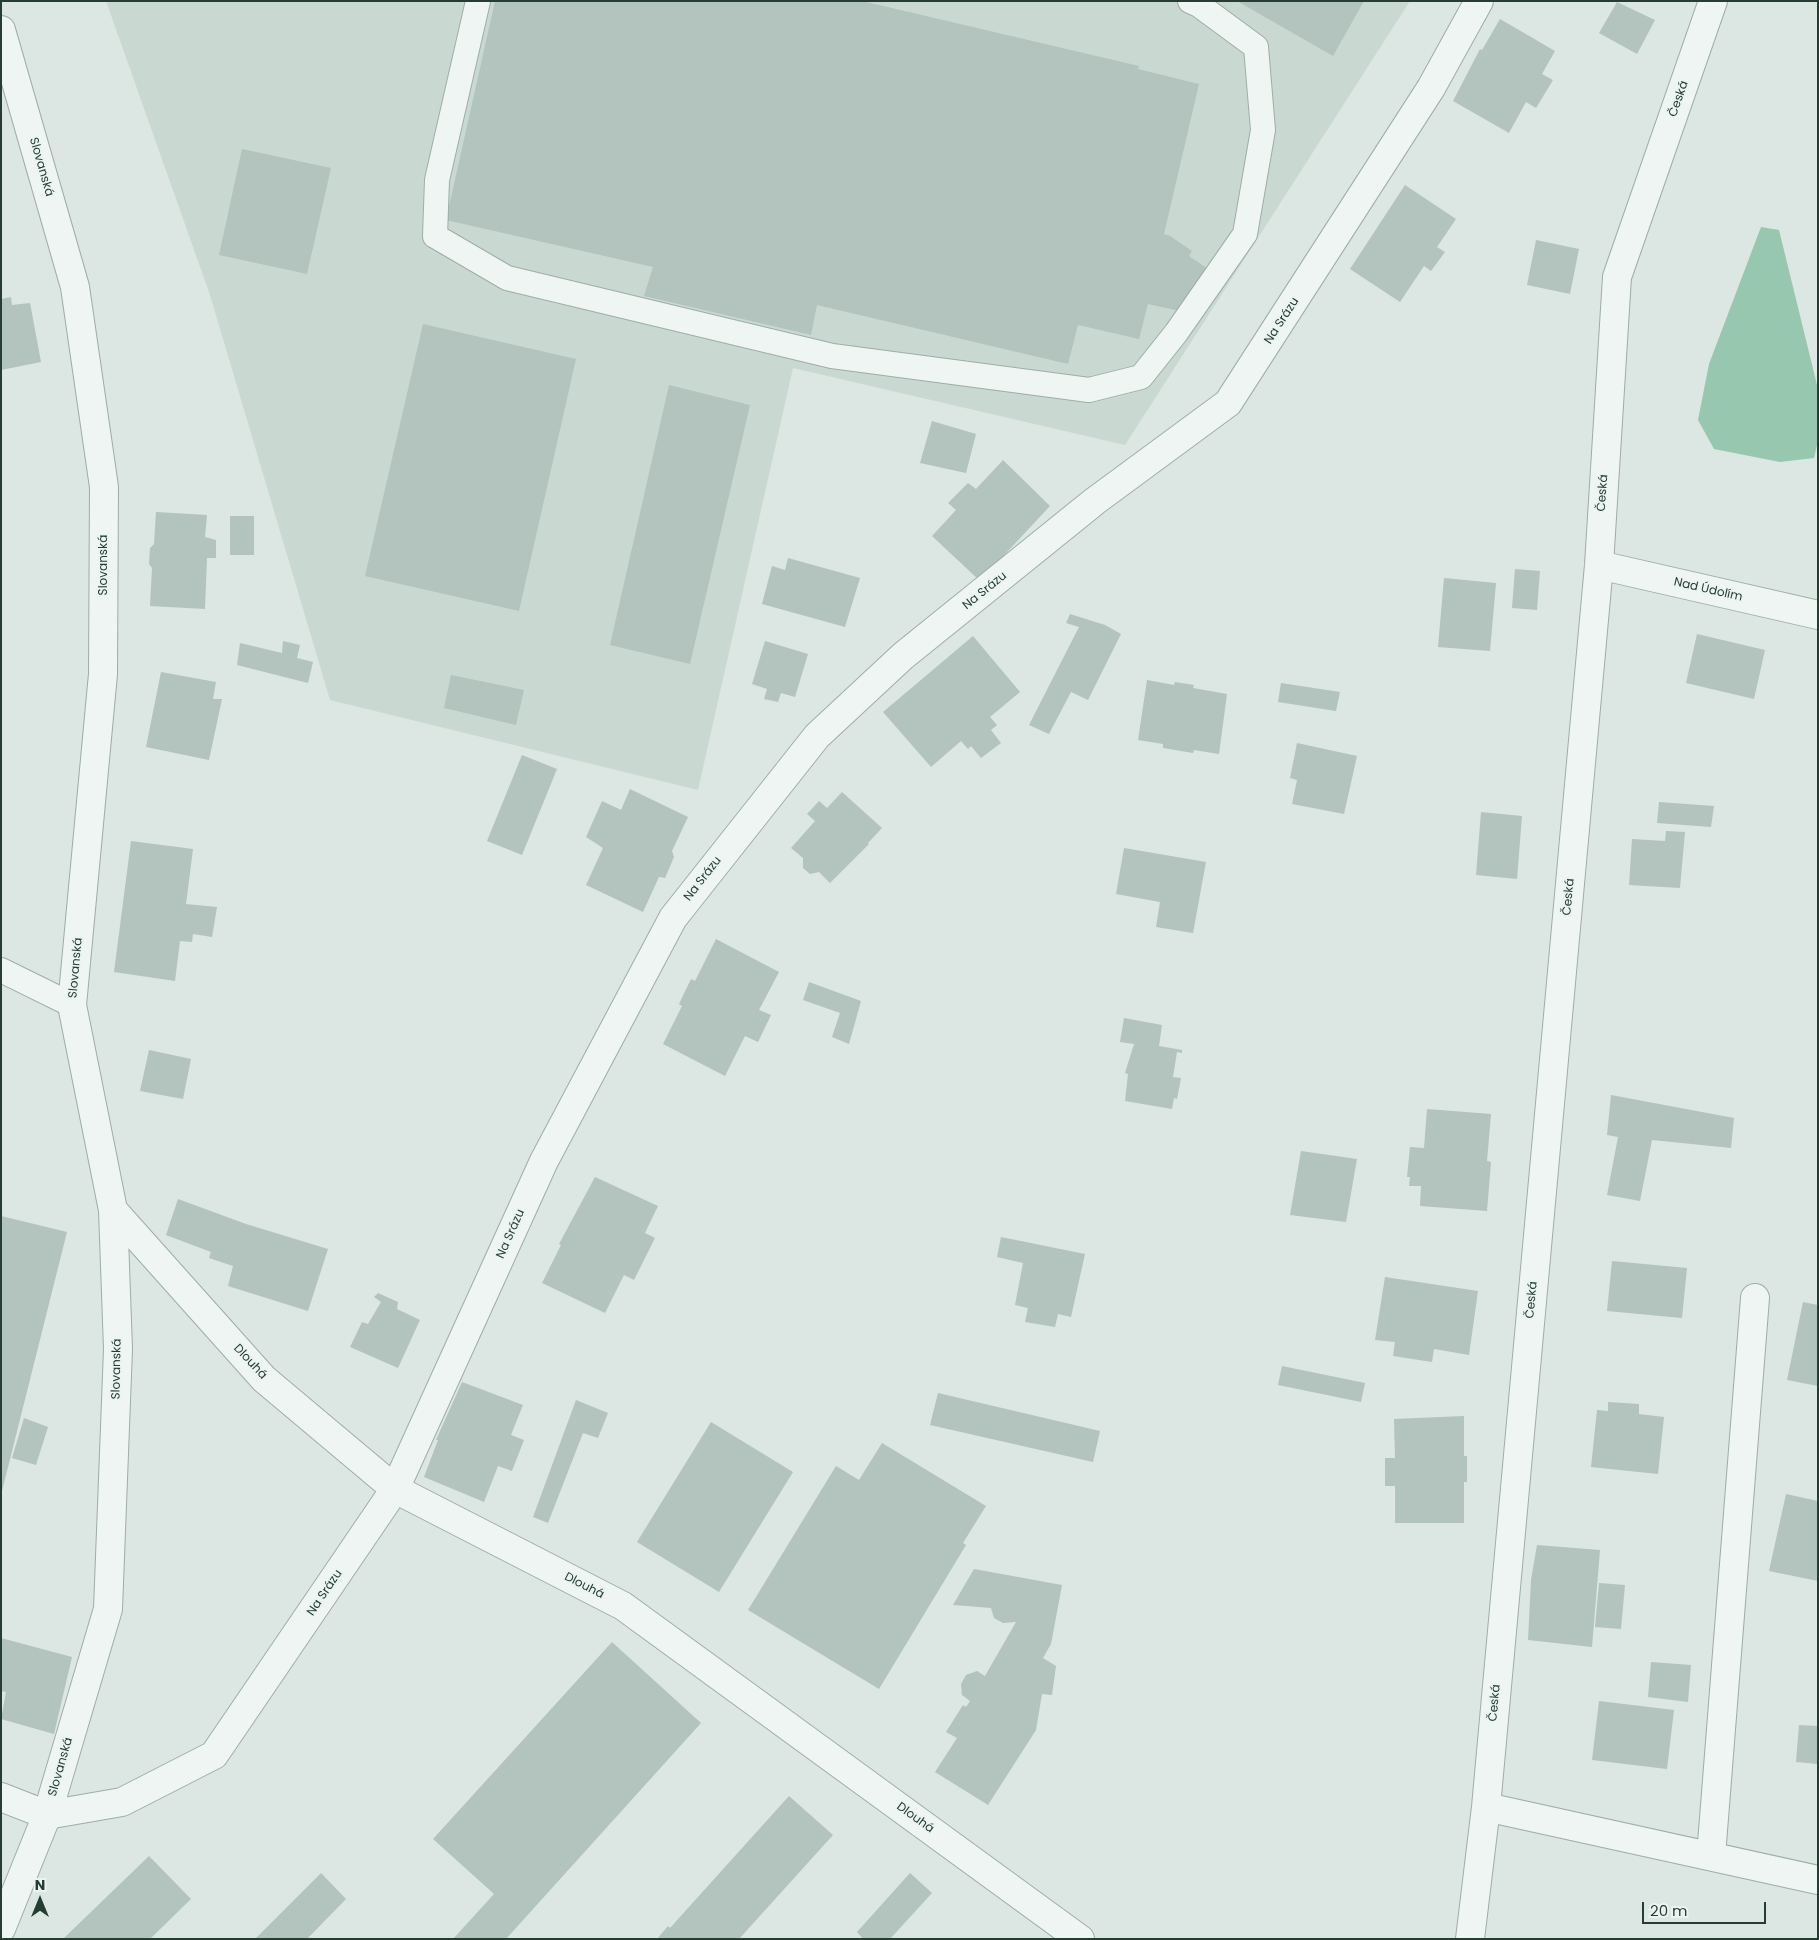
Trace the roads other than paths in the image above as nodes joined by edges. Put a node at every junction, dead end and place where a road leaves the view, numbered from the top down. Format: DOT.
graph roads {
  1 [pos="478,1"];
  2 [pos="1190,1"];
  3 [pos="1479,1"];
  4 [pos="1713,1"];
  5 [pos="1,30"];
  6 [pos="1599,565"];
  7 [pos="1818,615"];
  8 [pos="1,970"];
  9 [pos="72,1005"];
  10 [pos="113,1210"];
  11 [pos="1755,1298"];
  12 [pos="396,1489"];
  13 [pos="1,1797"];
  14 [pos="1486,1807"];
  15 [pos="47,1815"];
  16 [pos="1711,1856"];
  17 [pos="1818,1880"];
  18 [pos="1,1929"];
  19 [pos="1080,1939"];
  20 [pos="1470,1939"];
  1 -- 2 [label="lane"];
  3 -- 12 [label="street, Na Srázu"];
  4 -- 6 [label="street, Česká"];
  5 -- 9 [label="street, Slovanská"];
  6 -- 7 [label="street, Nad Údolím"];
  6 -- 14 [label="street, Česká"];
  8 -- 9 [label="lane"];
  9 -- 10 [label="street, Slovanská"];
  10 -- 12 [label="street, Dlouhá"];
  10 -- 15 [label="street, Slovanská"];
  11 -- 16 [label="street"];
  12 -- 15 [label="street, Na Srázu"];
  12 -- 19 [label="street, Dlouhá"];
  13 -- 15 [label="street"];
  14 -- 16 [label="street"];
  14 -- 20 [label="street, Česká"];
  15 -- 18 [label="street, Slovanská"];
  16 -- 17 [label="street"];
}
